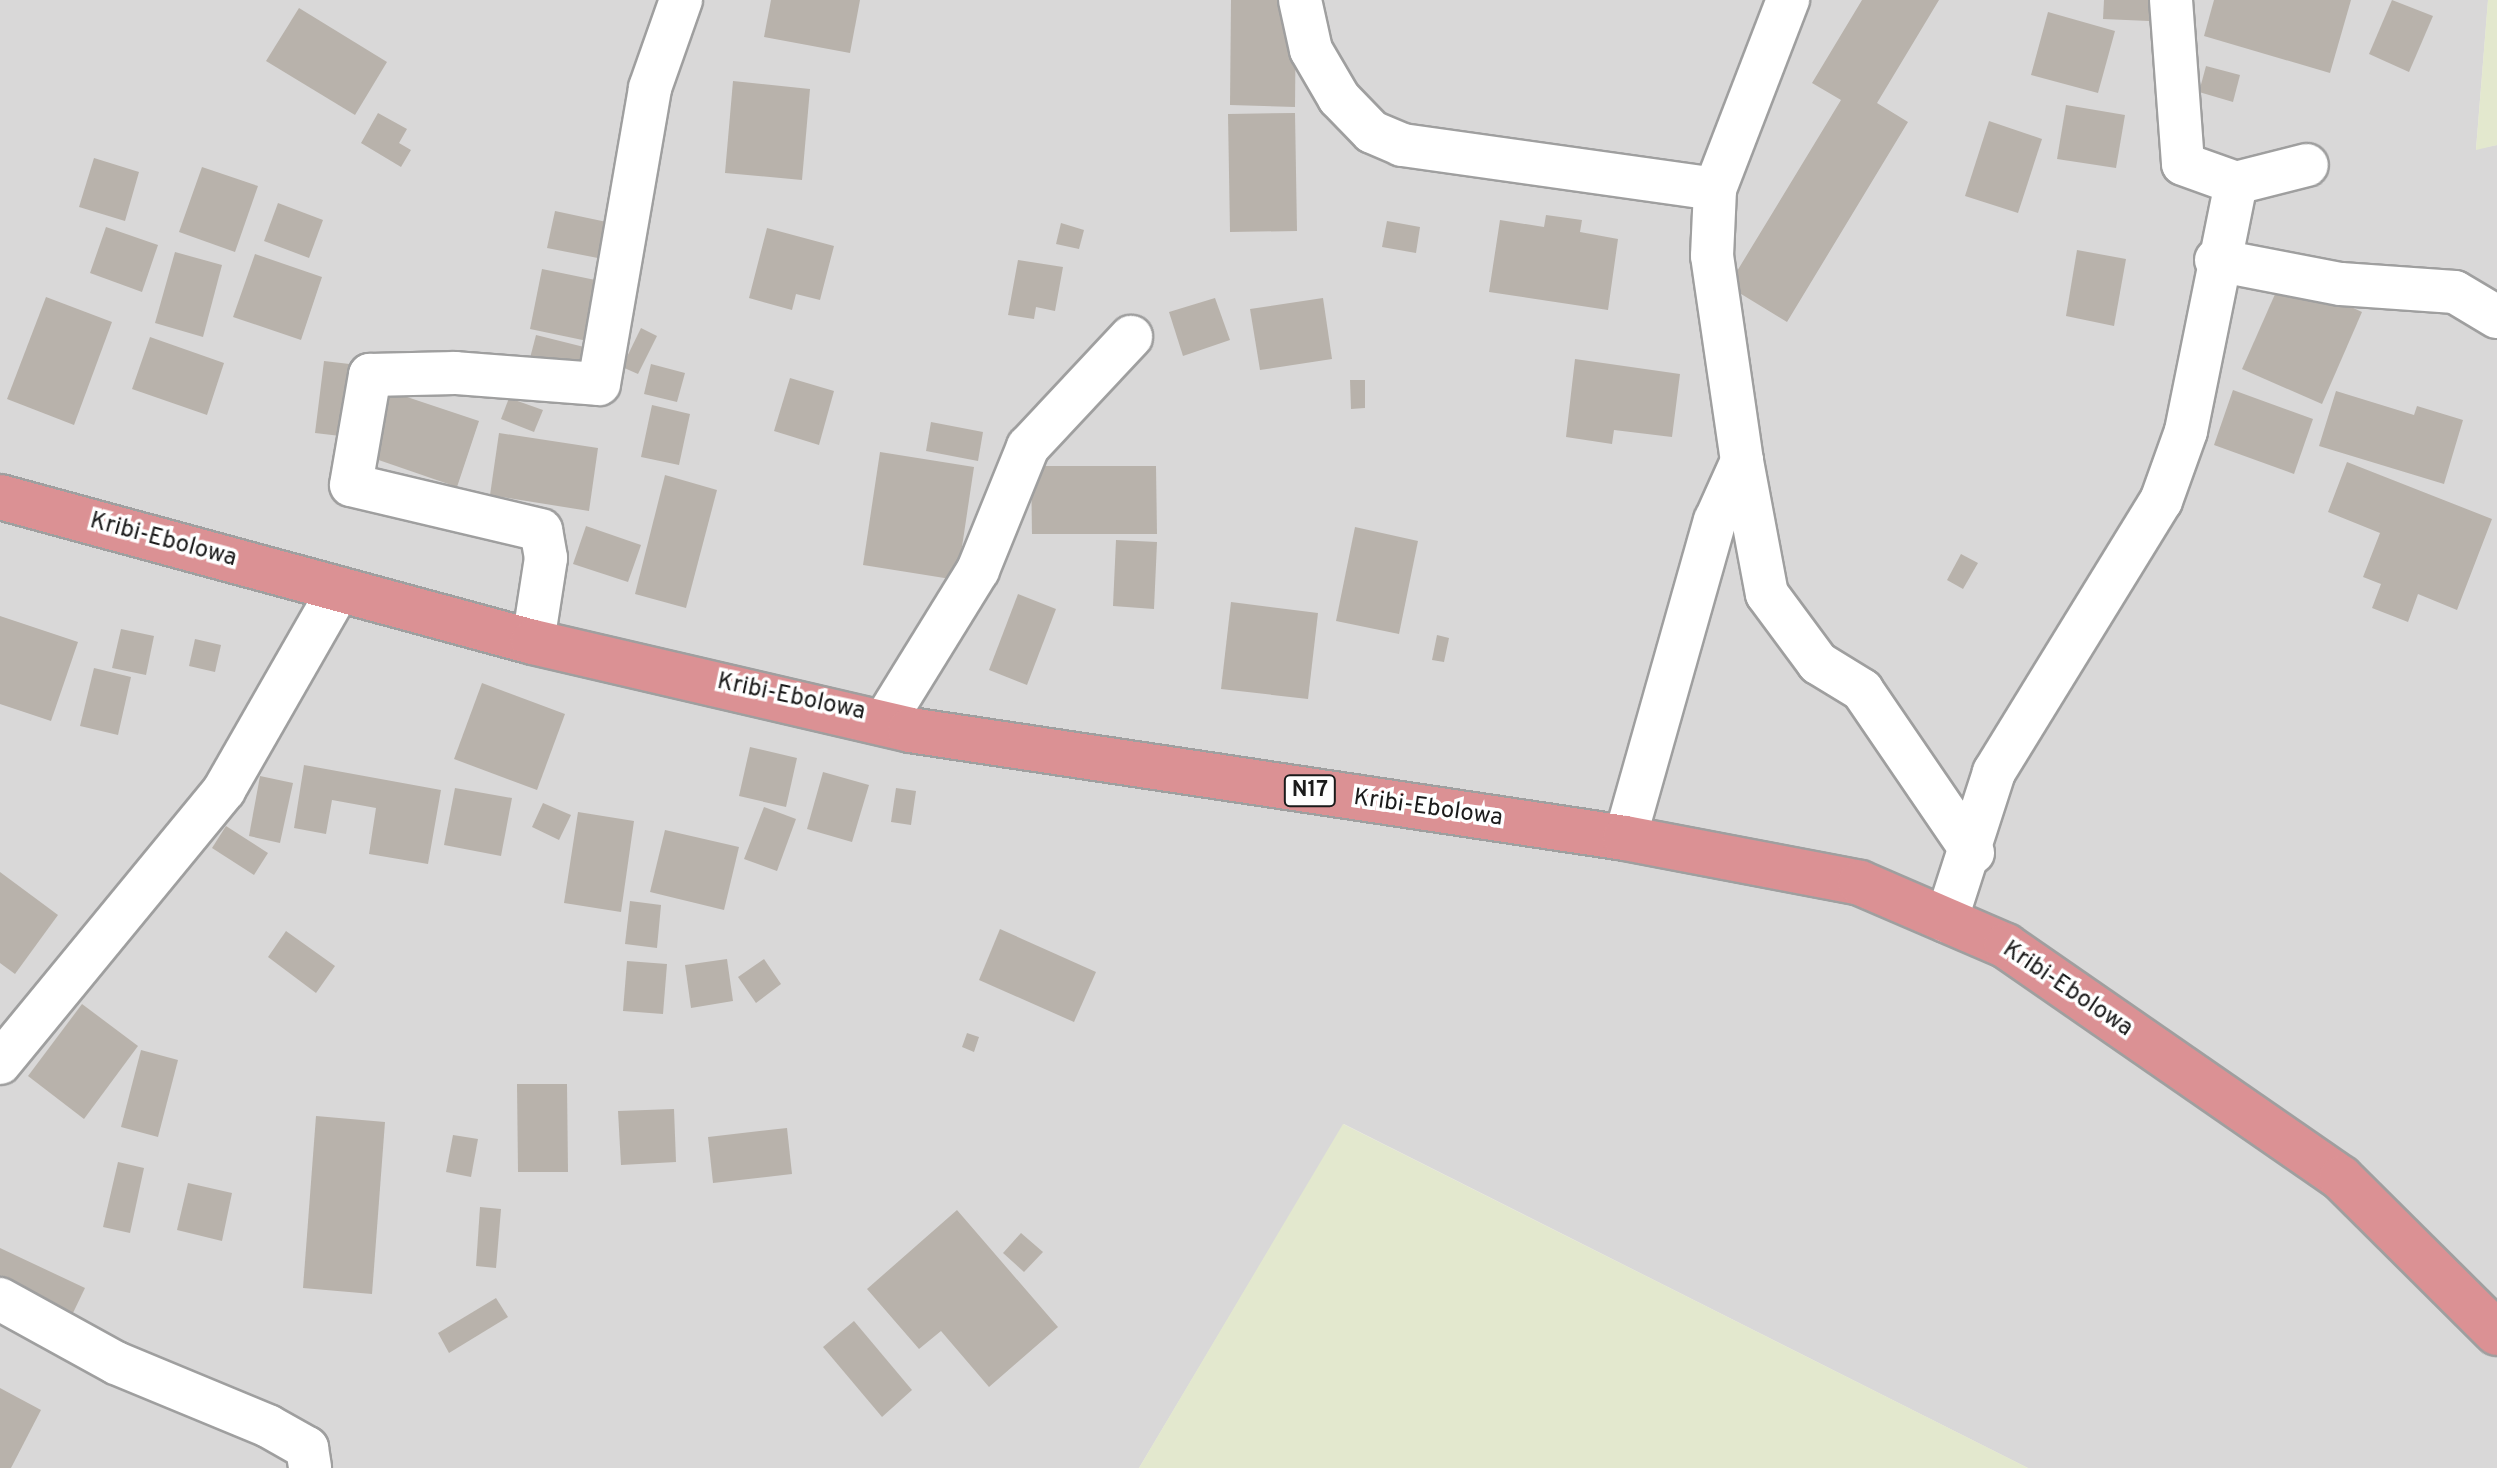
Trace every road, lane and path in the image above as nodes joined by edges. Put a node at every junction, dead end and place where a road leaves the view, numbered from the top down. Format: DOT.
graph roads {
  1 [pos="681,0"];
  2 [pos="1300,0"];
  3 [pos="1788,0"];
  4 [pos="2171,0"];
  5 [pos="2307,165"];
  6 [pos="2236,183"];
  7 [pos="1715,189"];
  8 [pos="2216,260"];
  9 [pos="2497,317"];
  10 [pos="1131,337"];
  11 [pos="1742,461"];
  12 [pos="0,497"];
  13 [pos="339,589"];
  14 [pos="533,642"];
  15 [pos="886,719"];
  16 [pos="1625,838"];
  17 [pos="1973,853"];
  18 [pos="1946,921"];
  19 [pos="0,1063"];
  20 [pos="0,1299"];
  21 [pos="2497,1333"];
  22 [pos="310,1468"];
  1 -- 14 [label="street"];
  2 -- 7 [label="street"];
  3 -- 7 [label="street"];
  4 -- 6 [label="street"];
  5 -- 6 [label="street"];
  6 -- 8 [label="street"];
  7 -- 11 [label="street"];
  8 -- 9 [label="street"];
  8 -- 17 [label="street"];
  10 -- 15 [label="street"];
  11 -- 16 [label="street"];
  11 -- 17 [label="street"];
  12 -- 13 [label="highway, Kribi-Ebolowa / N17"];
  13 -- 14 [label="highway, Kribi-Ebolowa / N17"];
  13 -- 19 [label="street"];
  14 -- 15 [label="highway, Kribi-Ebolowa / N17"];
  15 -- 16 [label="highway, Kribi-Ebolowa / N17"];
  16 -- 18 [label="highway, Kribi-Ebolowa / N17"];
  17 -- 18 [label="street"];
  18 -- 21 [label="highway, Kribi-Ebolowa / N17"];
  20 -- 22 [label="street"];
}
